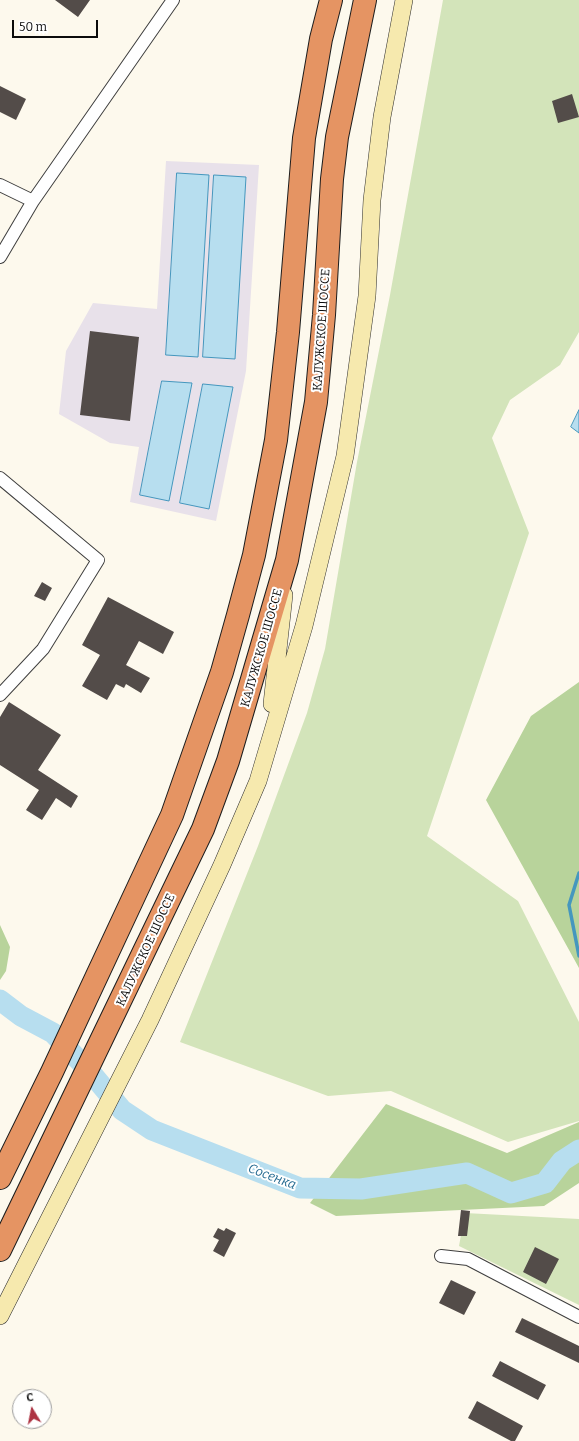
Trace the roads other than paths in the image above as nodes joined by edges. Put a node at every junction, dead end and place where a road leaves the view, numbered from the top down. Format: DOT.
graph roads {
  1 [pos="173,0"];
  2 [pos="331,0"];
  3 [pos="365,0"];
  4 [pos="404,0"];
  5 [pos="0,185"];
  6 [pos="33,201"];
  7 [pos="0,257"];
  8 [pos="0,478"];
  9 [pos="287,560"];
  10 [pos="0,695"];
  11 [pos="266,752"];
  12 [pos="0,1178"];
  13 [pos="0,1250"];
  14 [pos="441,1256"];
  15 [pos="0,1316"];
  16 [pos="579,1317"];
  1 -- 6 [label="street"];
  2 -- 12 [label="highway"];
  3 -- 9 [label="highway, КАЛУЖСКОЕ ШОССЕ"];
  4 -- 11 [label="main road"];
  5 -- 6 [label="street"];
  6 -- 7 [label="street"];
  8 -- 10 [label="street"];
  9 -- 11 [label="main road"];
  9 -- 13 [label="highway, КАЛУЖСКОЕ ШОССЕ"];
  11 -- 15 [label="main road"];
  14 -- 16 [label="street"];
}
